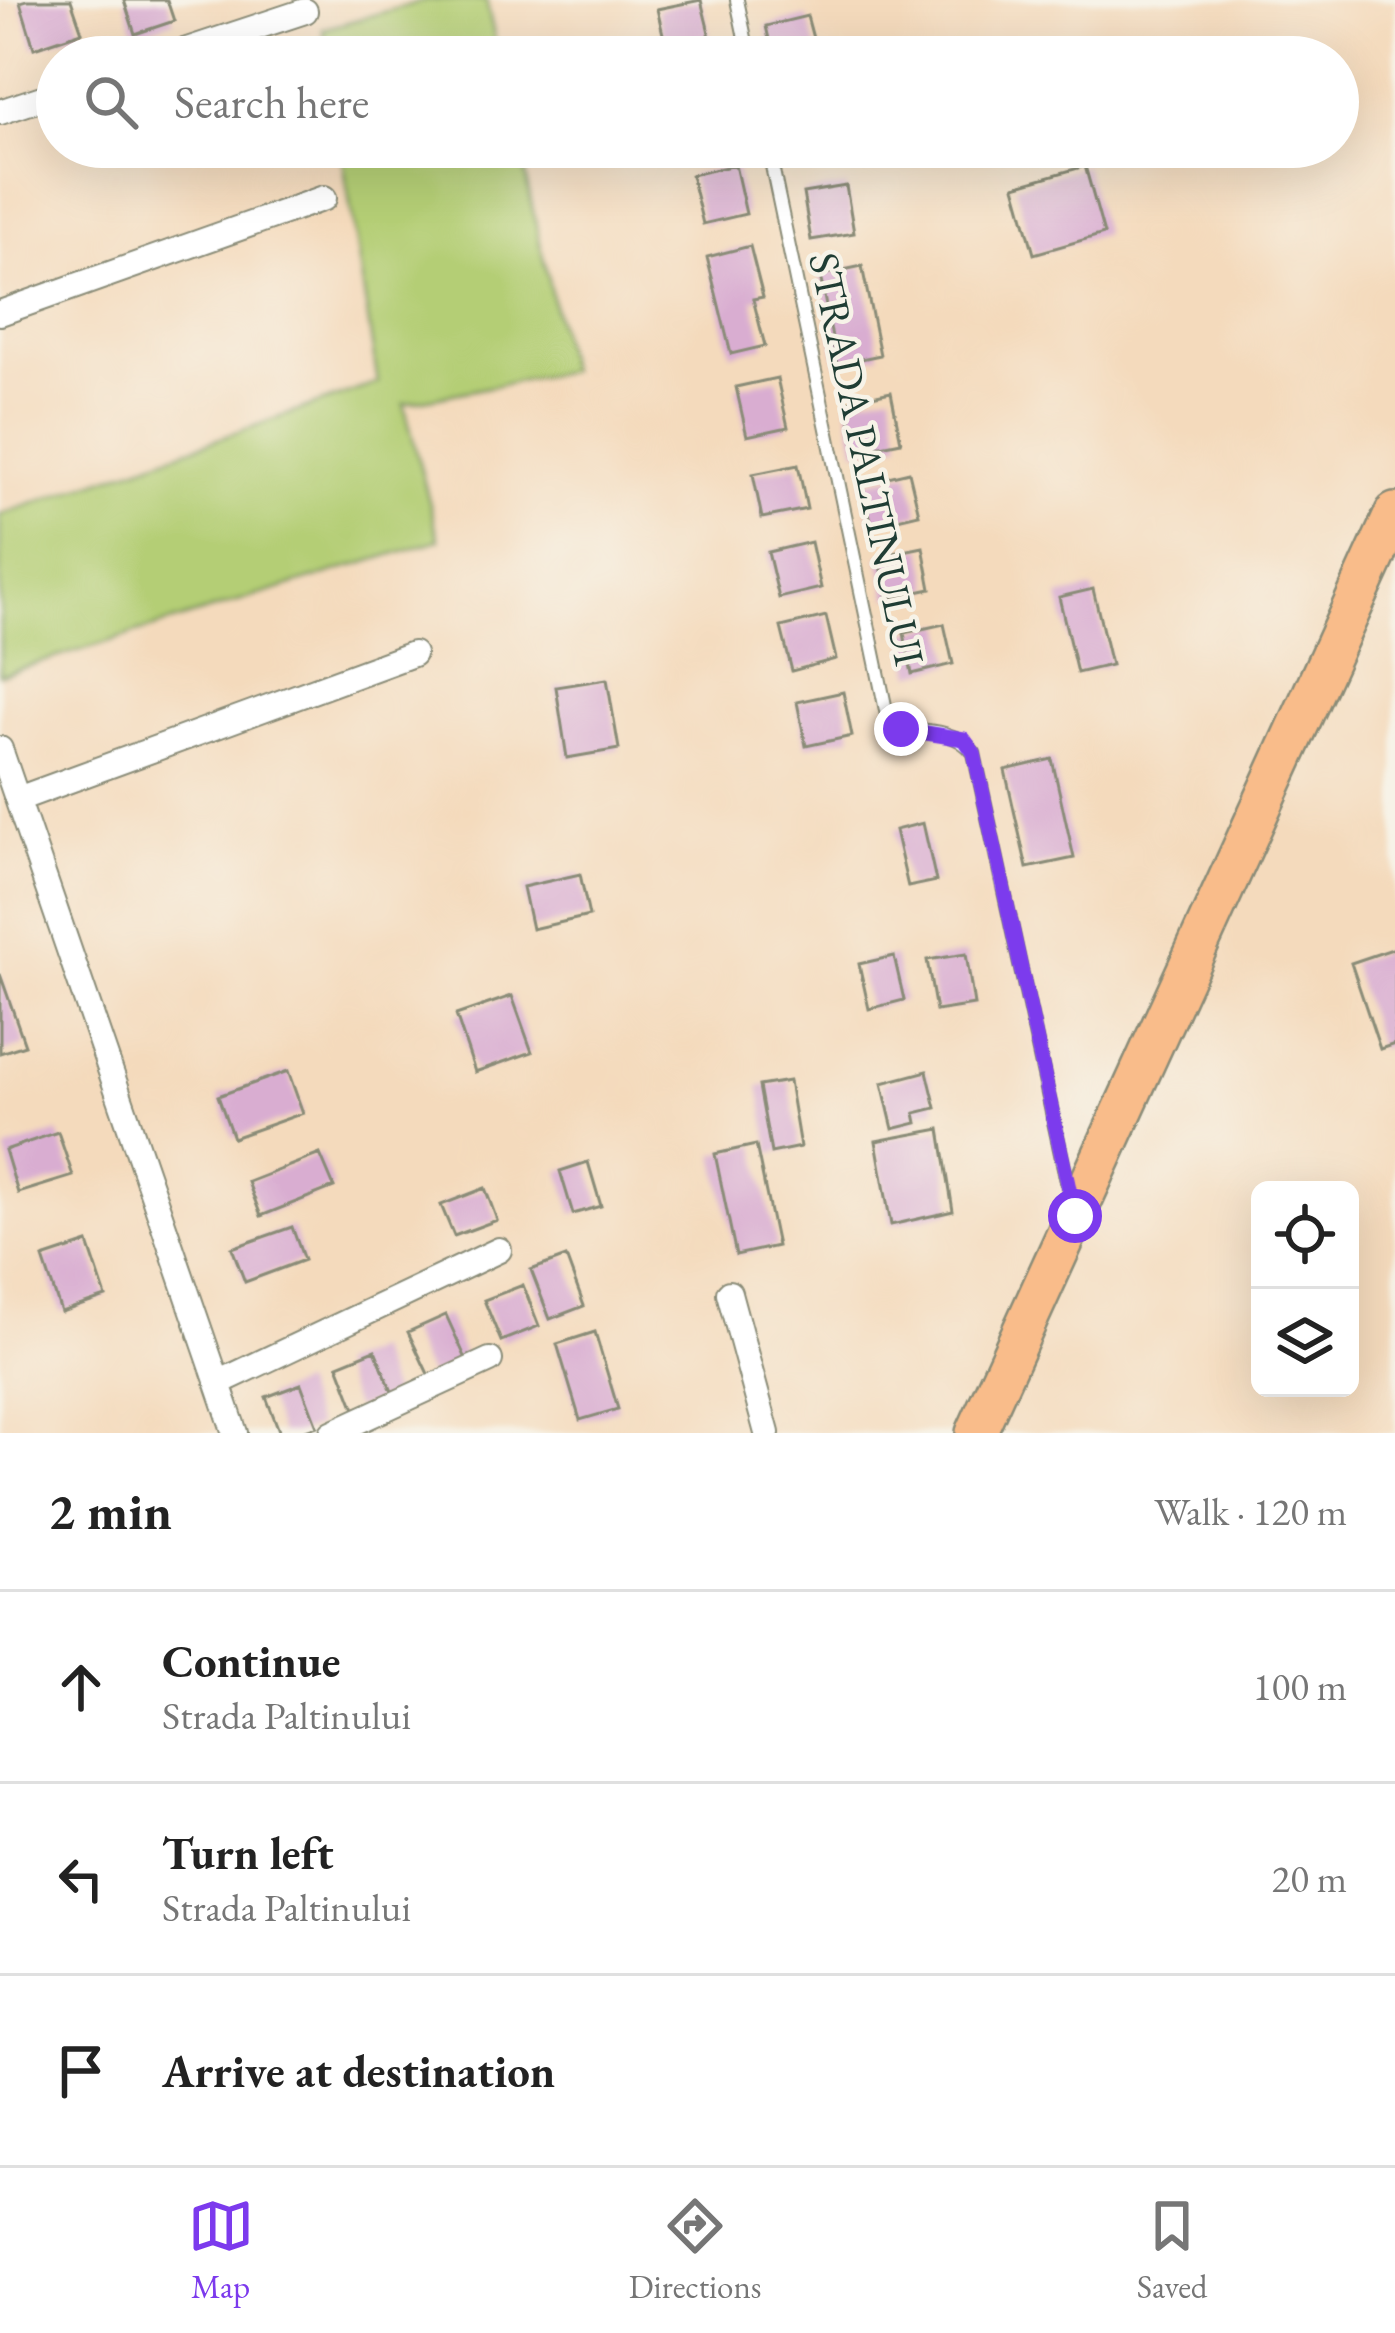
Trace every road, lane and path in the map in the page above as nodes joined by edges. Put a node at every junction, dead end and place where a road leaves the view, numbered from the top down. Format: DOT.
graph roads {
  1 [pos="736,0"];
  2 [pos="305,11"];
  3 [pos="229,36"];
  4 [pos="744,36"];
  5 [pos="36,100"];
  6 [pos="0,112"];
  7 [pos="772,168"];
  8 [pos="324,198"];
  9 [pos="0,313"];
  10 [pos="1395,513"];
  11 [pos="412,654"];
  12 [pos="0,749"];
  13 [pos="18,799"];
  14 [pos="1075,1216"];
  15 [pos="499,1250"];
  16 [pos="729,1293"];
  17 [pos="490,1360"];
  18 [pos="218,1383"];
  19 [pos="235,1433"];
  20 [pos="332,1433"];
  21 [pos="767,1433"];
  22 [pos="976,1433"];
  1 -- 4 [label="lane"];
  2 -- 3 [label="street"];
  5 -- 6 [label="street"];
  7 -- 14 [label="lane, STRADA PALTINULUI"];
  8 -- 9 [label="street"];
  10 -- 14 [label="main road"];
  11 -- 13 [label="street"];
  12 -- 13 [label="street"];
  13 -- 18 [label="street"];
  14 -- 22 [label="main road"];
  15 -- 18 [label="street"];
  16 -- 21 [label="street"];
  17 -- 20 [label="street"];
  18 -- 19 [label="street"];
}
